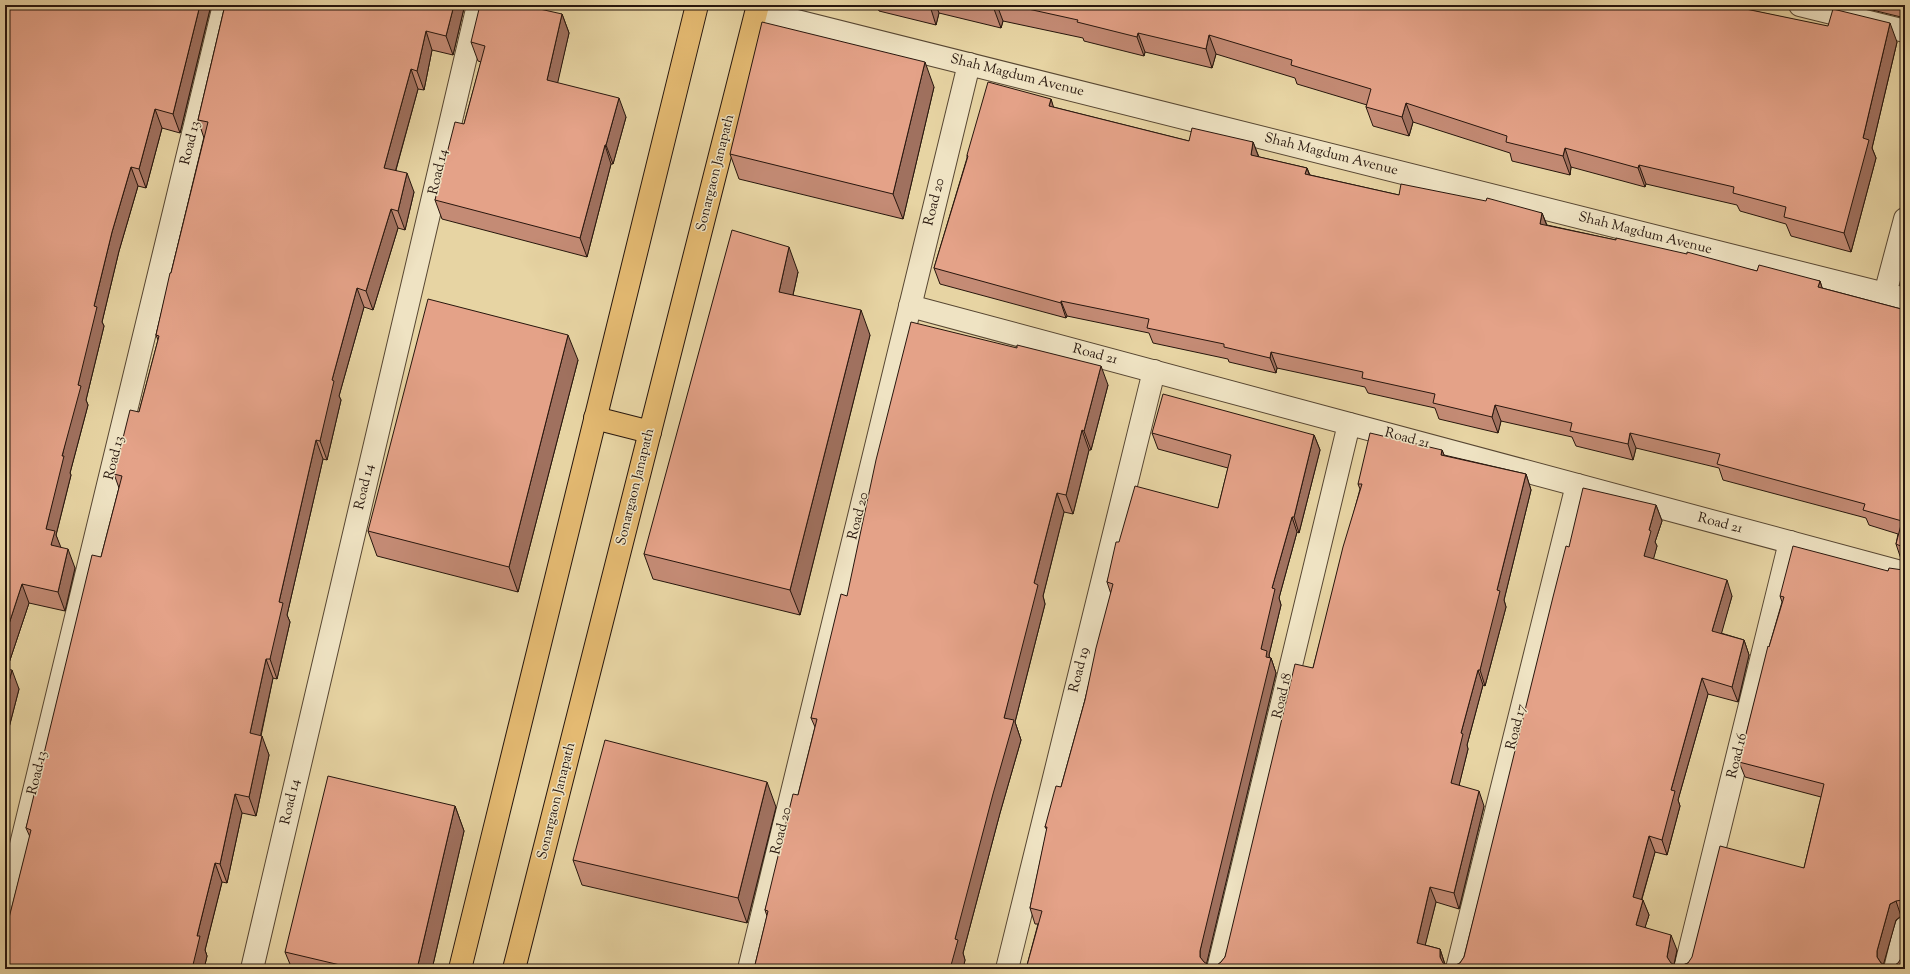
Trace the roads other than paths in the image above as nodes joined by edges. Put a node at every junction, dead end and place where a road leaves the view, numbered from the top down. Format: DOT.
graph roads {
  1 [pos="224,5"];
  2 [pos="478,5"];
  3 [pos="697,5"];
  4 [pos="1800,5"];
  5 [pos="758,8"];
  6 [pos="1905,31"];
  7 [pos="969,64"];
  8 [pos="1905,219"];
  9 [pos="1895,297"];
  10 [pos="910,306"];
  11 [pos="1154,371"];
  12 [pos="595,418"];
  13 [pos="1349,424"];
  14 [pos="650,432"];
  15 [pos="1577,485"];
  16 [pos="1790,542"];
  17 [pos="1905,574"];
  18 [pos="5,911"];
  19 [pos="1905,928"];
  20 [pos="252,969"];
  21 [pos="460,969"];
  22 [pos="514,969"];
  23 [pos="749,969"];
  24 [pos="1007,969"];
  25 [pos="1218,969"];
  26 [pos="1457,969"];
  27 [pos="1685,969"];
  28 [pos="1895,969"];
  1 -- 18 [label="street, Road 13"];
  2 -- 20 [label="street, Road 14"];
  3 -- 12 [label="main road"];
  4 -- 6 [label="street"];
  5 -- 7 [label="street, Shah Magdum Avenue"];
  5 -- 14 [label="main road, Sonargaon Janapath"];
  7 -- 9 [label="street, Shah Magdum Avenue"];
  7 -- 10 [label="street, Road 20"];
  8 -- 9 [label="street"];
  10 -- 11 [label="street, Road 21"];
  10 -- 23 [label="street, Road 20"];
  11 -- 13 [label="street, Road 21"];
  11 -- 24 [label="street, Road 19"];
  12 -- 14 [label="main road"];
  12 -- 21 [label="main road"];
  13 -- 15 [label="street, Road 21"];
  13 -- 25 [label="street, Road 18"];
  14 -- 22 [label="main road, Sonargaon Janapath"];
  15 -- 16 [label="street, Road 21"];
  15 -- 26 [label="street, Road 17"];
  16 -- 17 [label="street, Road 21"];
  16 -- 27 [label="street, Road 16"];
  19 -- 28 [label="street"];
}
